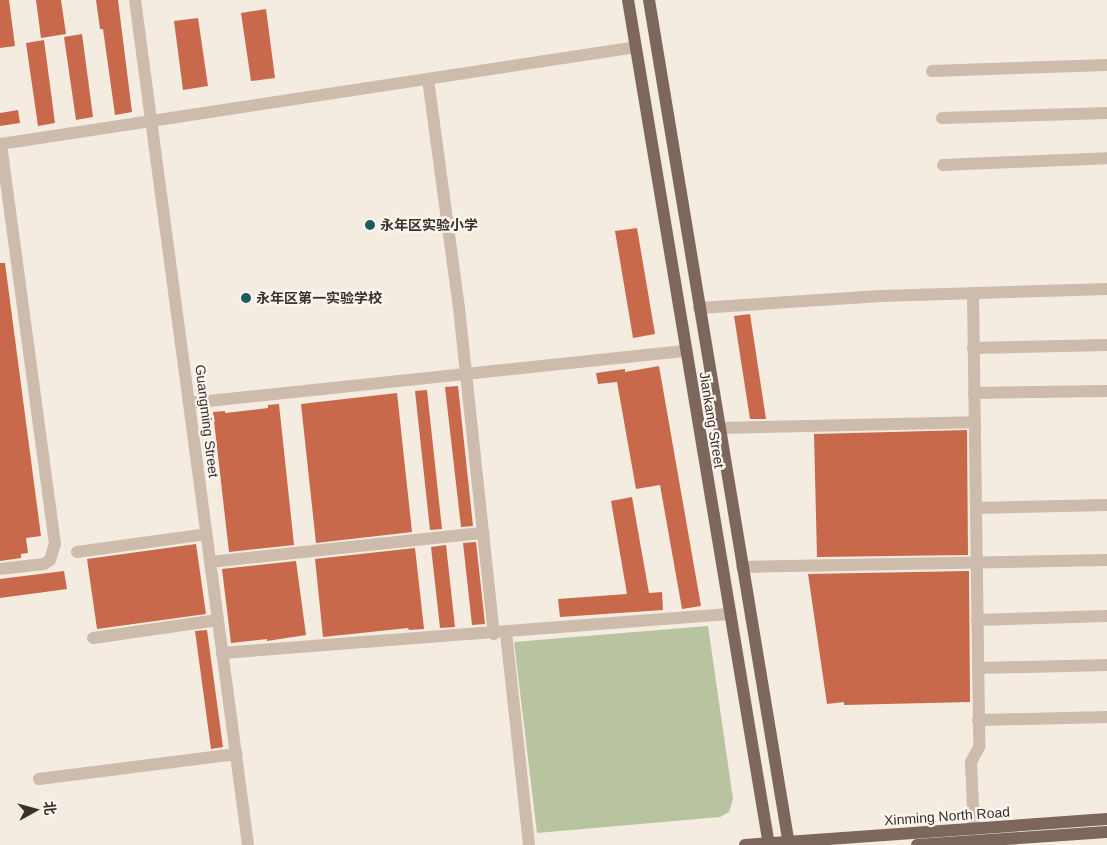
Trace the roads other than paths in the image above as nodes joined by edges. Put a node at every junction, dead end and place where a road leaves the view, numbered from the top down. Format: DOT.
graph roads {
  1 [pos="136,0"];
  2 [pos="628,0"];
  3 [pos="649,0"];
  4 [pos="636,47"];
  5 [pos="1107,65"];
  6 [pos="932,72"];
  7 [pos="428,79"];
  8 [pos="1107,112"];
  9 [pos="942,118"];
  10 [pos="153,121"];
  11 [pos="0,144"];
  12 [pos="1107,158"];
  13 [pos="943,165"];
  14 [pos="1107,289"];
  15 [pos="973,293"];
  16 [pos="699,308"];
  17 [pos="1107,345"];
  18 [pos="974,348"];
  19 [pos="686,352"];
  20 [pos="466,375"];
  21 [pos="1107,391"];
  22 [pos="974,394"];
  23 [pos="189,403"];
  24 [pos="974,422"];
  25 [pos="719,428"];
  26 [pos="1107,505"];
  27 [pos="976,508"];
  28 [pos="483,533"];
  29 [pos="206,534"];
  30 [pos="78,552"];
  31 [pos="1107,560"];
  32 [pos="210,562"];
  33 [pos="976,562"];
  34 [pos="742,567"];
  35 [pos="0,569"];
  36 [pos="729,614"];
  37 [pos="1107,616"];
  38 [pos="218,620"];
  39 [pos="977,620"];
  40 [pos="500,633"];
  41 [pos="93,638"];
  42 [pos="222,653"];
  43 [pos="1107,665"];
  44 [pos="978,668"];
  45 [pos="1107,717"];
  46 [pos="978,720"];
  47 [pos="236,754"];
  48 [pos="39,779"];
  49 [pos="1107,819"];
  50 [pos="974,829"];
  51 [pos="1107,832"];
  52 [pos="789,843"];
  53 [pos="769,844"];
  54 [pos="248,845"];
  55 [pos="529,845"];
  56 [pos="745,845"];
  57 [pos="917,845"];
  1 -- 10 [label="street, Guangming Street"];
  2 -- 4 [label="main road, Jiankang Street"];
  3 -- 16 [label="main road, Jiankang Street"];
  4 -- 7 [label="street"];
  4 -- 19 [label="main road, Jiankang Street"];
  5 -- 6 [label="street"];
  7 -- 10 [label="street"];
  7 -- 20 [label="street"];
  8 -- 9 [label="street"];
  10 -- 11 [label="street"];
  10 -- 23 [label="street, Guangming Street"];
  11 -- 35 [label="street"];
  12 -- 13 [label="street"];
  14 -- 15 [label="street"];
  15 -- 16 [label="street"];
  15 -- 18 [label="street"];
  16 -- 25 [label="main road, Jiankang Street"];
  17 -- 18 [label="street"];
  18 -- 22 [label="street"];
  19 -- 20 [label="street"];
  19 -- 36 [label="main road, Jiankang Street"];
  20 -- 23 [label="street"];
  20 -- 28 [label="street"];
  21 -- 22 [label="street"];
  22 -- 24 [label="street"];
  23 -- 29 [label="street, Guangming Street"];
  24 -- 25 [label="street"];
  24 -- 27 [label="street"];
  25 -- 34 [label="main road, Jiankang Street"];
  26 -- 27 [label="street"];
  27 -- 33 [label="street"];
  28 -- 32 [label="street"];
  28 -- 40 [label="street"];
  29 -- 30 [label="street"];
  29 -- 32 [label="street, Guangming Street"];
  31 -- 33 [label="street"];
  32 -- 38 [label="street, Guangming Street"];
  33 -- 34 [label="street"];
  33 -- 39 [label="street"];
  34 -- 52 [label="main road, Jiankang Street"];
  36 -- 40 [label="street"];
  36 -- 53 [label="main road, Jiankang Street"];
  37 -- 39 [label="street"];
  38 -- 41 [label="street"];
  38 -- 42 [label="street, Guangming Street"];
  39 -- 44 [label="street"];
  40 -- 42 [label="street"];
  40 -- 55 [label="street"];
  42 -- 47 [label="street, Guangming Street"];
  43 -- 44 [label="street"];
  44 -- 46 [label="street"];
  45 -- 46 [label="street"];
  46 -- 50 [label="street"];
  47 -- 48 [label="street"];
  47 -- 54 [label="street, Guangming Street"];
  49 -- 50 [label="main road, Xinming North Road"];
  50 -- 52 [label="main road, Xinming North Road"];
  51 -- 57 [label="main road, Xinming North Road"];
  52 -- 53 [label="main road, Xinming North Road"];
  53 -- 56 [label="main road, Xinming North Road"];
}
